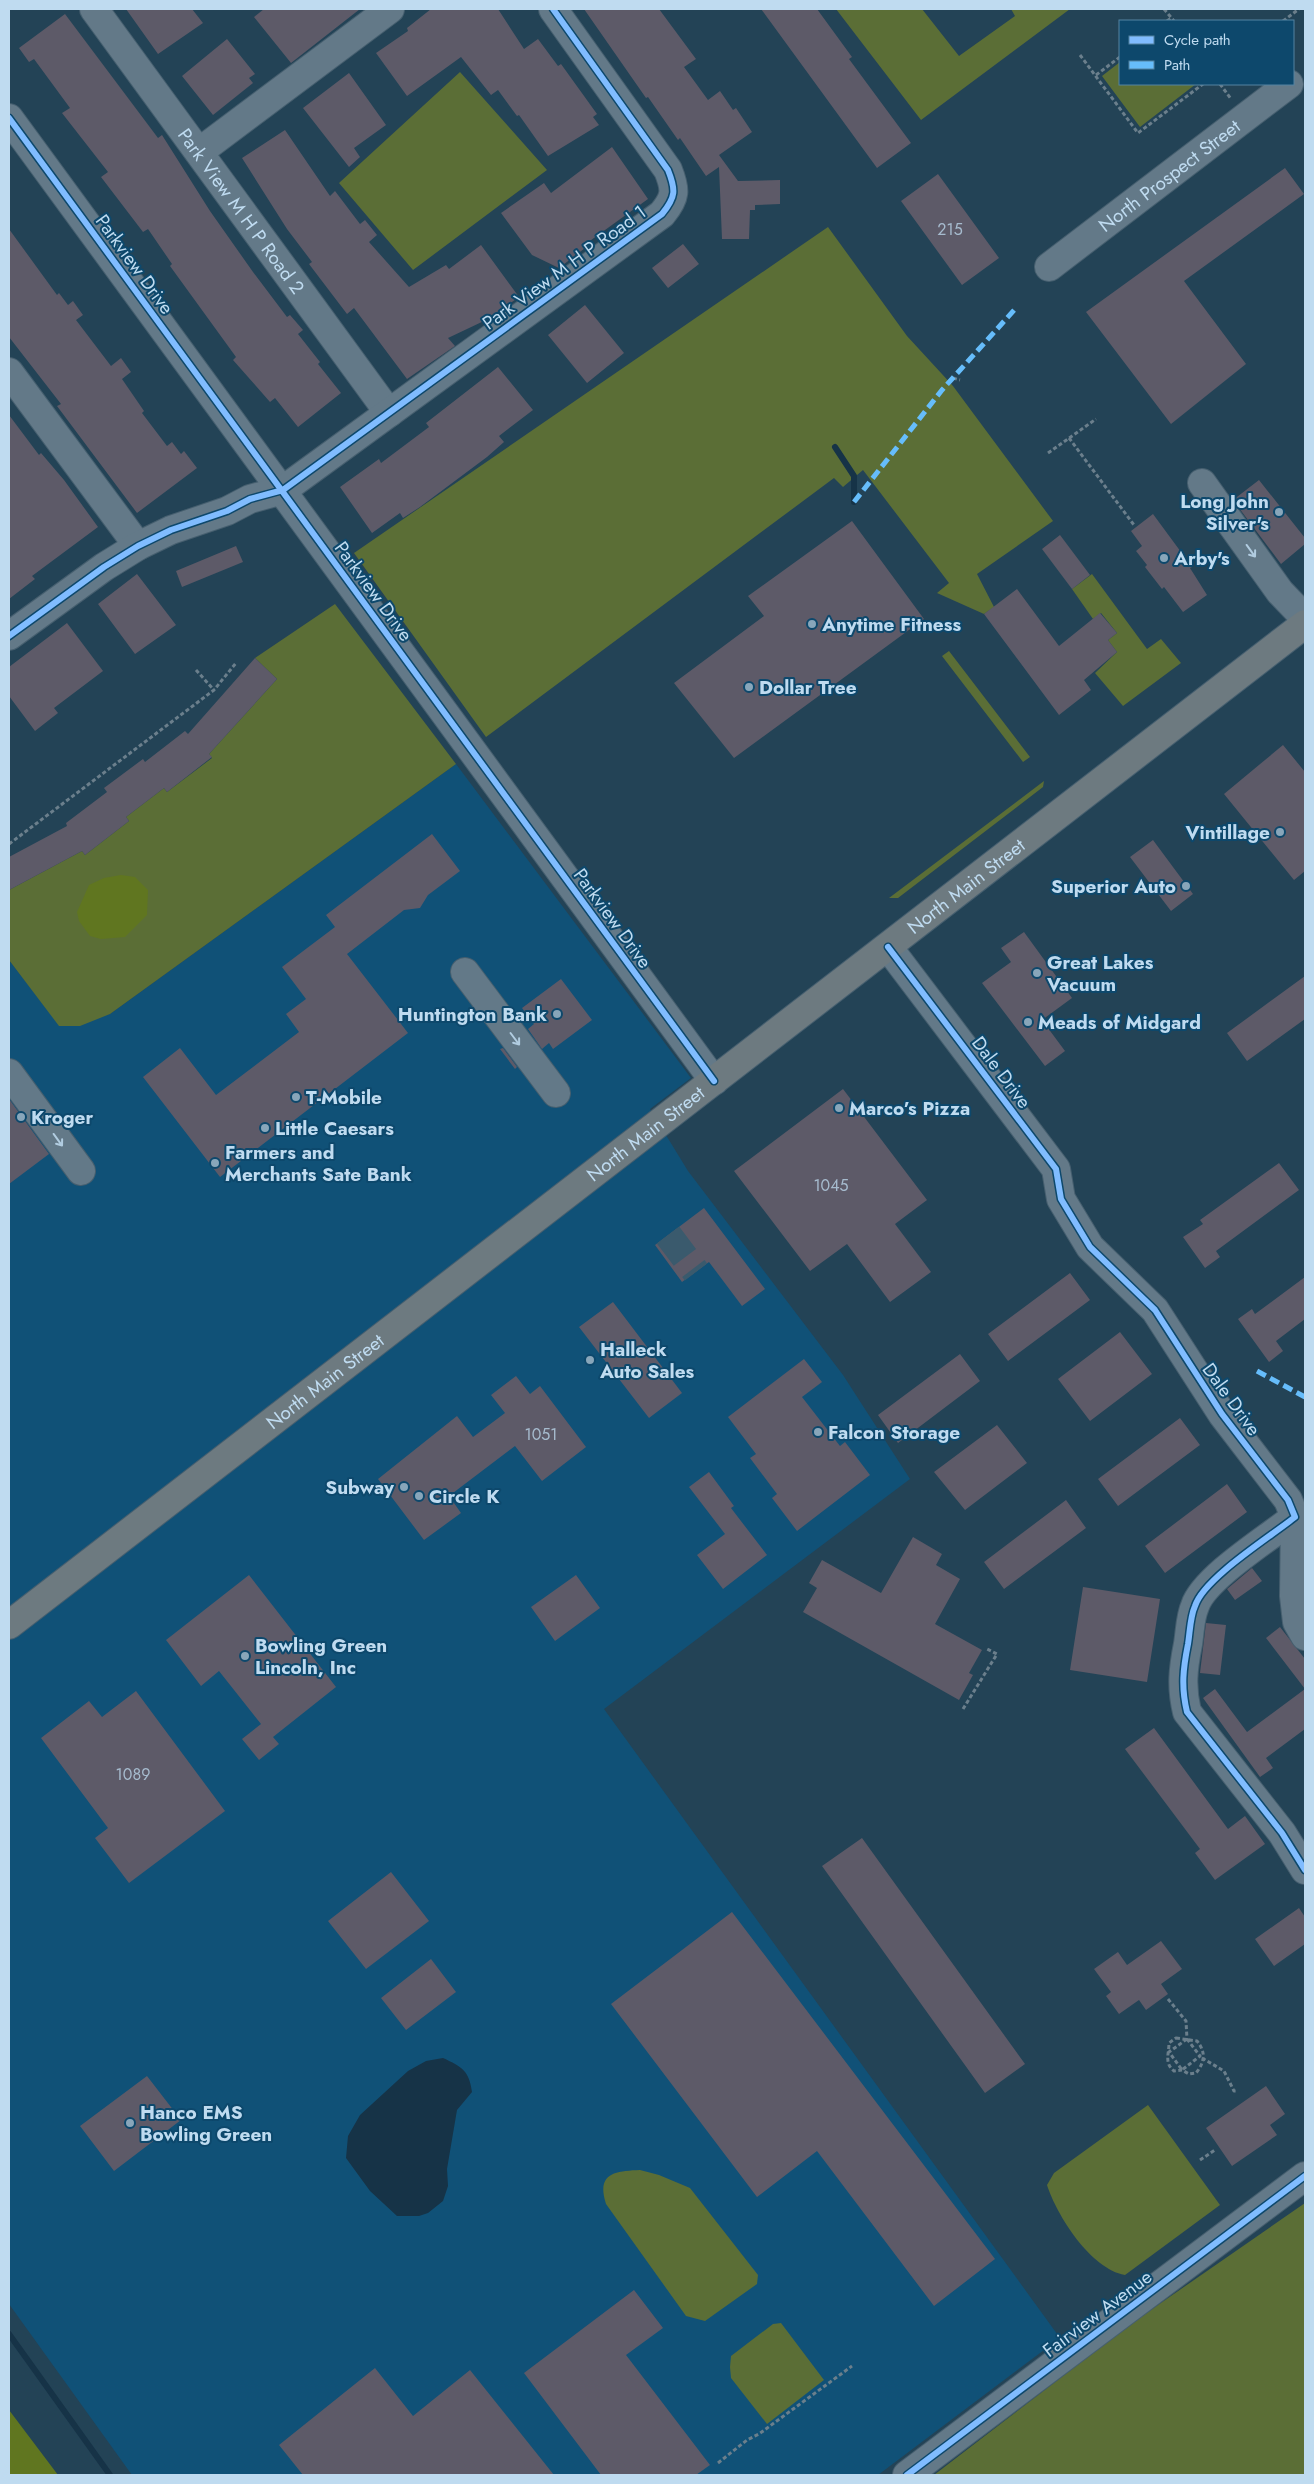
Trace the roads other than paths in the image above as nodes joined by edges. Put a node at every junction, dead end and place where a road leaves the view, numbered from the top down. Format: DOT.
graph roads {
  1 [pos="94,9"];
  2 [pos="390,9"];
  3 [pos="553,9"];
  4 [pos="1305,71"];
  5 [pos="1294,80"];
  6 [pos="1288,85"];
  7 [pos="9,118"];
  8 [pos="199,152"];
  9 [pos="1049,267"];
  10 [pos="9,372"];
  11 [pos="389,414"];
  12 [pos="1202,483"];
  13 [pos="283,490"];
  14 [pos="138,546"];
  15 [pos="1305,618"];
  16 [pos="1305,624"];
  17 [pos="9,636"];
  18 [pos="888,947"];
  19 [pos="465,972"];
  20 [pos="9,1073"];
  21 [pos="714,1081"];
  22 [pos="556,1093"];
  23 [pos="81,1171"];
  24 [pos="1295,1517"];
  25 [pos="9,1625"];
  26 [pos="1305,1636"];
  27 [pos="1305,1870"];
  28 [pos="1305,2176"];
  29 [pos="907,2475"];
  1 -- 8 [label="street, Park View M H P Road 2"];
  2 -- 8 [label="street"];
  3 -- 11 [label="street, Park View M H P Road 1"];
  4 -- 5 [label="street"];
  6 -- 9 [label="street, North Prospect Street"];
  7 -- 13 [label="street, Parkview Drive"];
  8 -- 11 [label="street, Park View M H P Road 2"];
  10 -- 14 [label="street"];
  11 -- 13 [label="street, Park View M H P Road 1"];
  12 -- 15 [label="street, one-way"];
  13 -- 14 [label="street"];
  13 -- 21 [label="street, Parkview Drive"];
  14 -- 17 [label="street"];
  16 -- 18 [label="main road, North Main Street"];
  18 -- 21 [label="main road, North Main Street"];
  18 -- 24 [label="street, Dale Drive"];
  19 -- 22 [label="street, one-way"];
  20 -- 23 [label="street, one-way"];
  21 -- 25 [label="main road, North Main Street"];
  24 -- 26 [label="street, Dale Drive"];
  24 -- 27 [label="street"];
  28 -- 29 [label="street, Fairview Avenue"];
}
